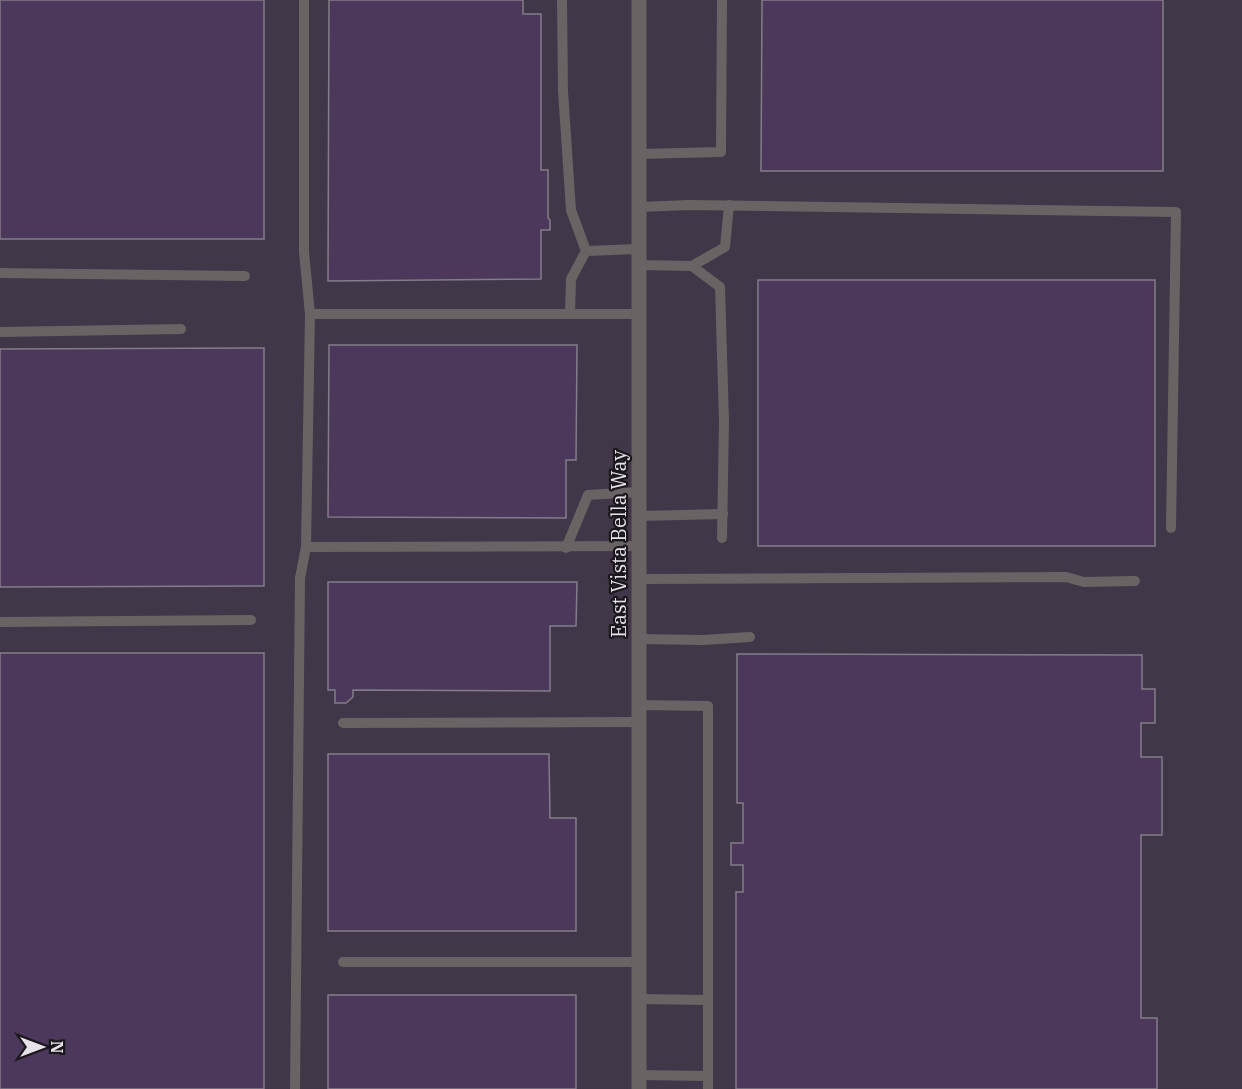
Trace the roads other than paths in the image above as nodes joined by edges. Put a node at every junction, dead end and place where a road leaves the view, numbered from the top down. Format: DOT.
graph roads {
  1 [pos="304,0"];
  2 [pos="562,0"];
  3 [pos="639,0"];
  4 [pos="722,0"];
  5 [pos="639,154"];
  6 [pos="729,205"];
  7 [pos="639,207"];
  8 [pos="639,249"];
  9 [pos="586,251"];
  10 [pos="639,265"];
  11 [pos="692,266"];
  12 [pos="0,273"];
  13 [pos="244,276"];
  14 [pos="310,314"];
  15 [pos="570,314"];
  16 [pos="639,314"];
  17 [pos="181,329"];
  18 [pos="0,332"];
  19 [pos="639,492"];
  20 [pos="723,514"];
  21 [pos="639,516"];
  22 [pos="1171,528"];
  23 [pos="722,537"];
  24 [pos="639,546"];
  25 [pos="306,547"];
  26 [pos="566,548"];
  27 [pos="639,579"];
  28 [pos="1135,581"];
  29 [pos="251,620"];
  30 [pos="0,622"];
  31 [pos="750,637"];
  32 [pos="639,639"];
  33 [pos="639,705"];
  34 [pos="639,722"];
  35 [pos="343,723"];
  36 [pos="343,962"];
  37 [pos="639,962"];
  38 [pos="639,999"];
  39 [pos="708,1000"];
  40 [pos="708,1076"];
  41 [pos="639,1082"];
  42 [pos="295,1089"];
  43 [pos="708,1089"];
  1 -- 14 [label="lane"];
  2 -- 9 [label="lane"];
  3 -- 5 [label="street, East Vista Bella Way"];
  4 -- 5 [label="lane"];
  5 -- 7 [label="street, East Vista Bella Way"];
  6 -- 7 [label="lane"];
  6 -- 11 [label="lane"];
  6 -- 22 [label="lane"];
  7 -- 8 [label="street, East Vista Bella Way"];
  8 -- 9 [label="lane"];
  8 -- 10 [label="street, East Vista Bella Way"];
  9 -- 15 [label="lane"];
  10 -- 11 [label="lane"];
  10 -- 16 [label="street, East Vista Bella Way"];
  11 -- 20 [label="lane"];
  12 -- 13 [label="lane"];
  14 -- 15 [label="lane"];
  14 -- 25 [label="lane"];
  15 -- 16 [label="lane"];
  16 -- 19 [label="street, East Vista Bella Way"];
  17 -- 18 [label="lane"];
  19 -- 21 [label="street, East Vista Bella Way"];
  19 -- 26 [label="lane"];
  20 -- 21 [label="lane"];
  20 -- 23 [label="lane"];
  21 -- 24 [label="street, East Vista Bella Way"];
  24 -- 26 [label="lane"];
  24 -- 27 [label="street, East Vista Bella Way"];
  25 -- 26 [label="lane"];
  25 -- 42 [label="lane"];
  27 -- 28 [label="lane"];
  27 -- 32 [label="street, East Vista Bella Way"];
  29 -- 30 [label="lane"];
  31 -- 32 [label="lane"];
  32 -- 33 [label="street, East Vista Bella Way"];
  33 -- 34 [label="street, East Vista Bella Way"];
  33 -- 39 [label="lane"];
  34 -- 35 [label="lane"];
  34 -- 37 [label="street, East Vista Bella Way"];
  36 -- 37 [label="lane"];
  37 -- 38 [label="street, East Vista Bella Way"];
  38 -- 39 [label="lane"];
  38 -- 41 [label="street, East Vista Bella Way"];
  39 -- 40 [label="lane"];
  40 -- 41 [label="lane"];
  40 -- 43 [label="lane"];
}
